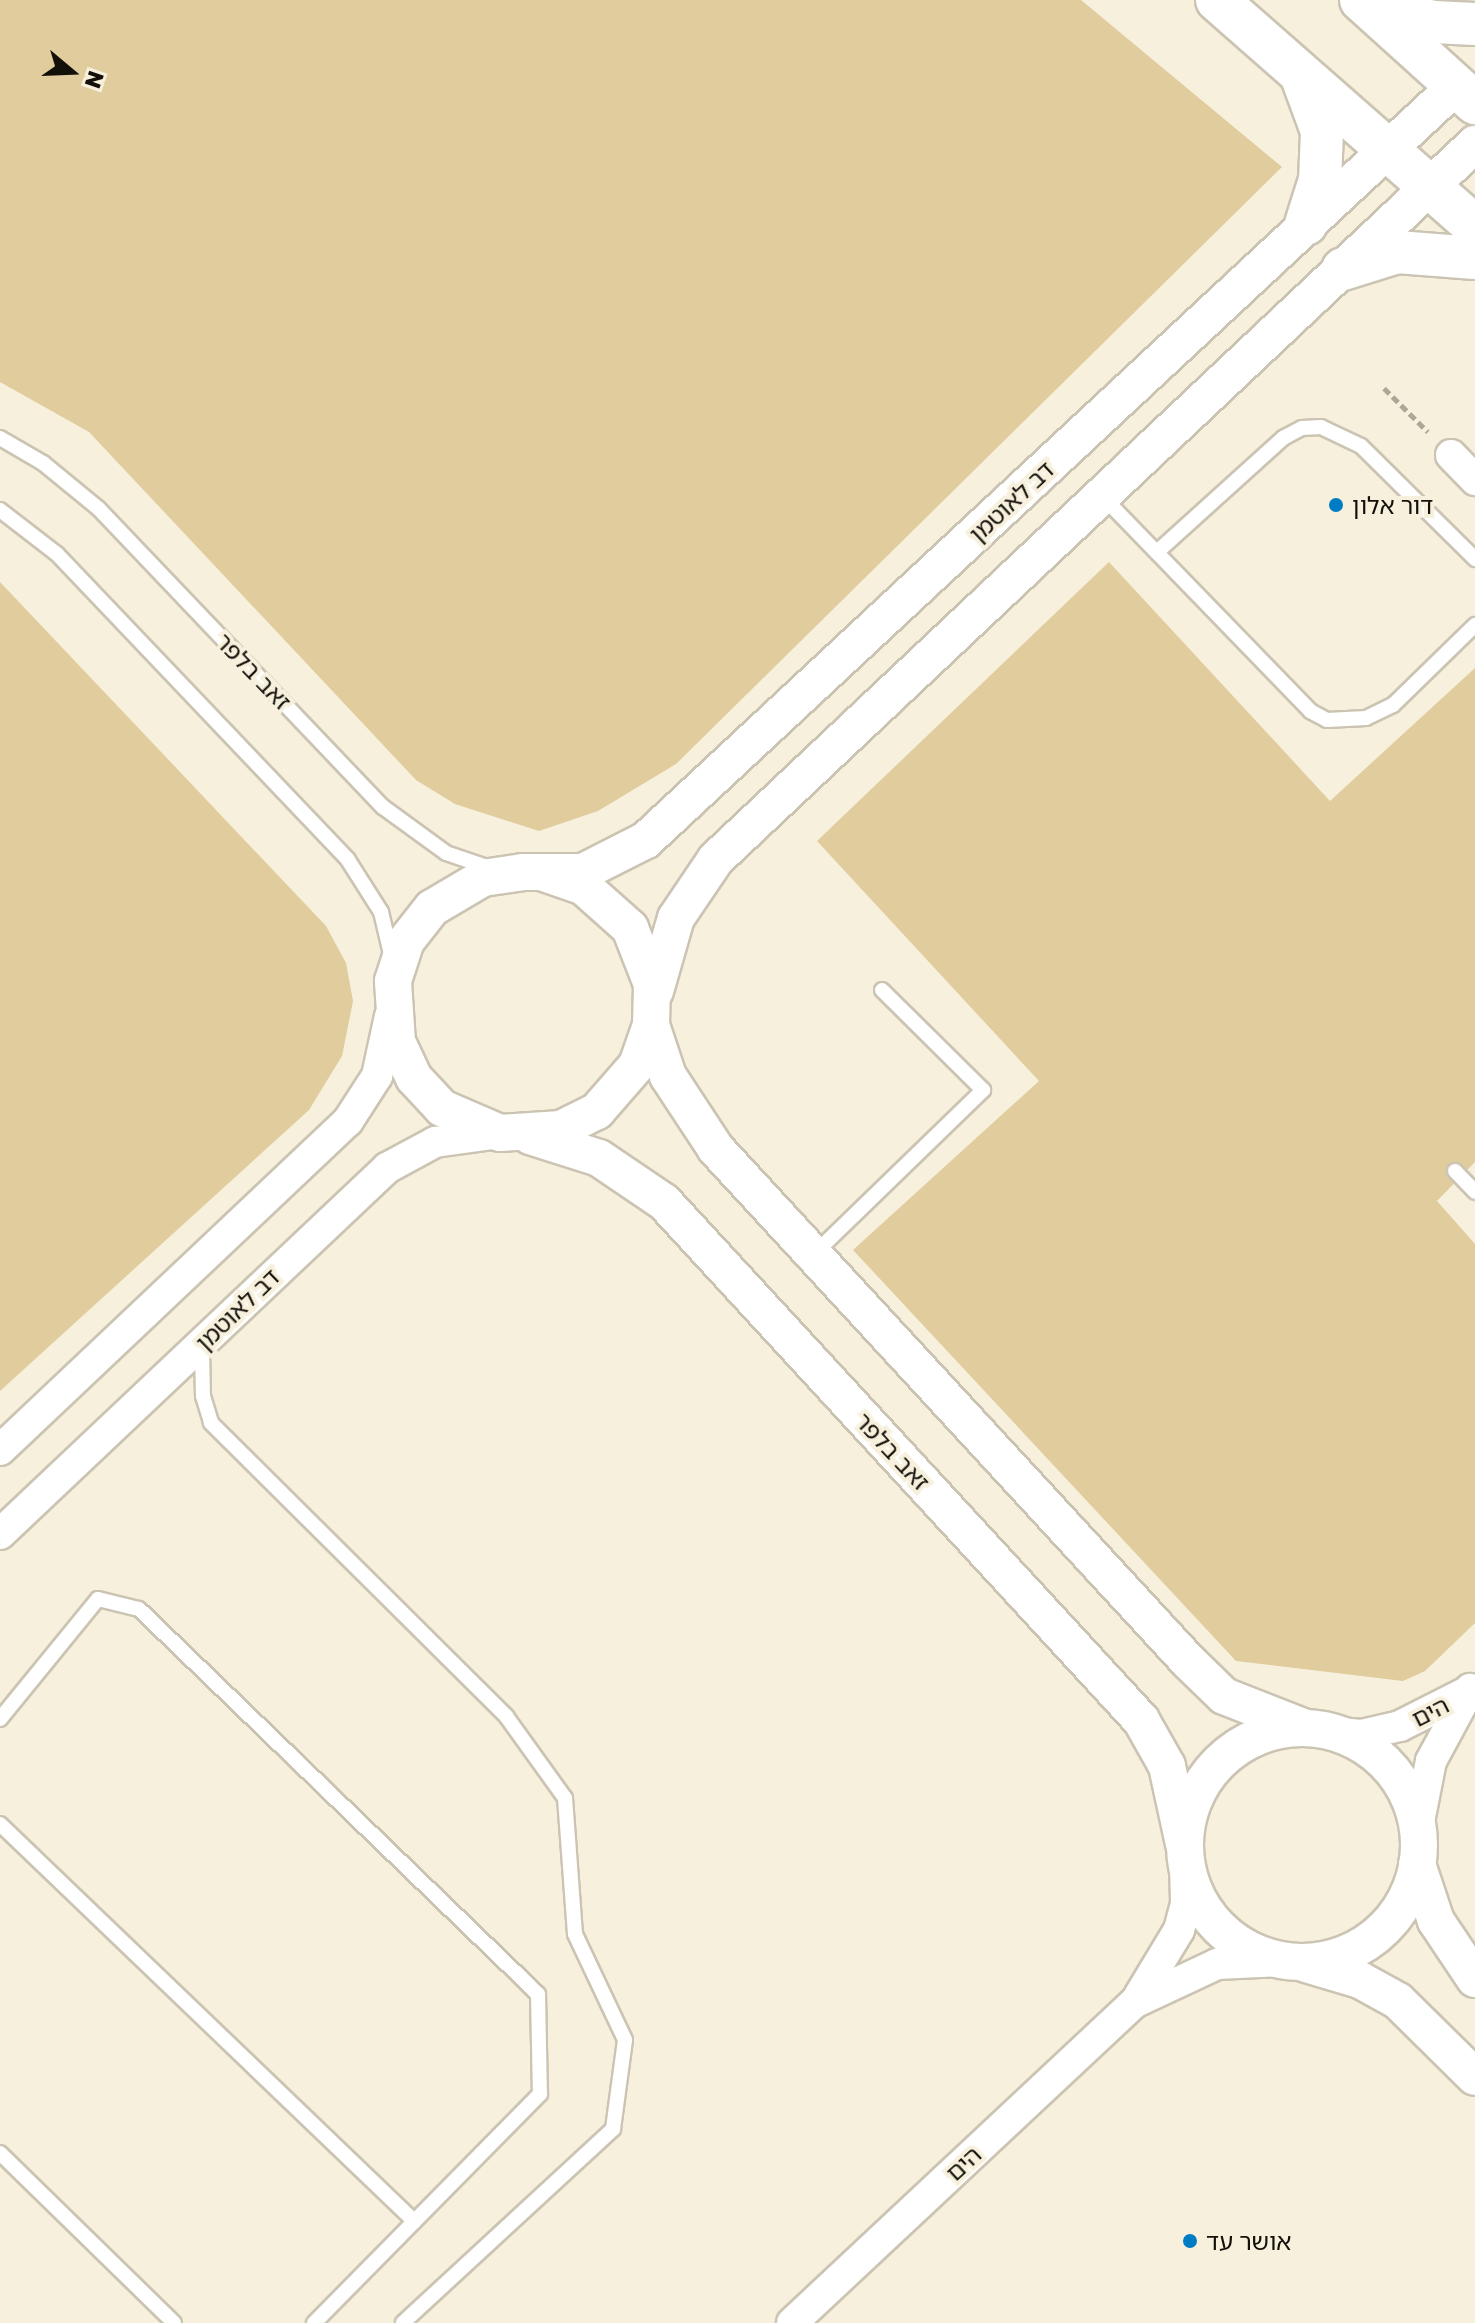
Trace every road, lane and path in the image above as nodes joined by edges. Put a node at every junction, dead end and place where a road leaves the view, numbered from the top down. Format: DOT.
graph roads {
  1 [pos="1217,0"];
  2 [pos="1363,2"];
  3 [pos="1475,24"];
  4 [pos="1295,66"];
  5 [pos="1469,86"];
  6 [pos="1475,144"];
  7 [pos="1387,149"];
  8 [pos="1431,187"];
  9 [pos="1306,224"];
  10 [pos="1475,227"];
  11 [pos="1475,258"];
  12 [pos="1343,269"];
  13 [pos="1384,388"];
  14 [pos="0,438"];
  15 [pos="1451,455"];
  16 [pos="1475,480"];
  17 [pos="1102,495"];
  18 [pos="0,510"];
  19 [pos="1157,552"];
  20 [pos="1475,559"];
  21 [pos="1475,625"];
  22 [pos="534,872"];
  23 [pos="882,990"];
  24 [pos="392,992"];
  25 [pos="652,1015"];
  26 [pos="510,1134"];
  27 [pos="1455,1171"];
  28 [pos="1475,1192"];
  29 [pos="813,1255"];
  30 [pos="202,1342"];
  31 [pos="0,1450"];
  32 [pos="0,1534"];
  33 [pos="1473,1687"];
  34 [pos="0,1719"];
  35 [pos="1303,1727"];
  36 [pos="1340,1733"];
  37 [pos="0,1824"];
  38 [pos="1418,1827"];
  39 [pos="1185,1853"];
  40 [pos="1417,1864"];
  41 [pos="1291,1962"];
  42 [pos="1475,1979"];
  43 [pos="1134,2003"];
  44 [pos="1475,2077"];
  45 [pos="0,2153"];
  46 [pos="414,2221"];
  47 [pos="174,2323"];
  48 [pos="314,2323"];
  49 [pos="403,2323"];
  50 [pos="792,2323"];
  1 -- 4 [label="main road"];
  2 -- 3 [label="main road"];
  2 -- 5 [label="main road"];
  4 -- 7 [label="main road"];
  4 -- 9 [label="main road"];
  5 -- 7 [label="street, דב לאוטמן"];
  6 -- 8 [label="street"];
  7 -- 8 [label="main road"];
  7 -- 9 [label="street, דב לאוטמן"];
  8 -- 10 [label="main road"];
  8 -- 12 [label="street"];
  9 -- 22 [label="street, דב לאוטמן"];
  11 -- 12 [label="main road"];
  12 -- 17 [label="street"];
  13 -- 15 [label="path"];
  14 -- 22 [label="lane, זאב בלפר"];
  15 -- 16 [label="street"];
  17 -- 19 [label="lane"];
  17 -- 25 [label="street"];
  18 -- 24 [label="lane"];
  19 -- 20 [label="lane"];
  19 -- 21 [label="lane"];
  22 -- 24 [label="street"];
  22 -- 25 [label="street"];
  23 -- 29 [label="lane"];
  24 -- 26 [label="street"];
  24 -- 31 [label="street"];
  25 -- 26 [label="street"];
  25 -- 29 [label="street"];
  26 -- 30 [label="street, דב לאוטמן"];
  26 -- 39 [label="street, זאב בלפר"];
  27 -- 28 [label="lane"];
  29 -- 35 [label="street"];
  30 -- 32 [label="street, דב לאוטמן"];
  30 -- 49 [label="lane"];
  33 -- 36 [label="street, הים"];
  33 -- 38 [label="street, הים"];
  34 -- 46 [label="lane"];
  35 -- 36 [label="street"];
  35 -- 39 [label="street"];
  36 -- 38 [label="street"];
  37 -- 46 [label="lane"];
  38 -- 40 [label="street"];
  39 -- 41 [label="street"];
  39 -- 43 [label="street, הים"];
  40 -- 41 [label="street"];
  40 -- 42 [label="street"];
  41 -- 43 [label="street, הים"];
  41 -- 44 [label="street"];
  43 -- 50 [label="street, הים"];
  45 -- 47 [label="lane"];
  46 -- 48 [label="lane"];
}
